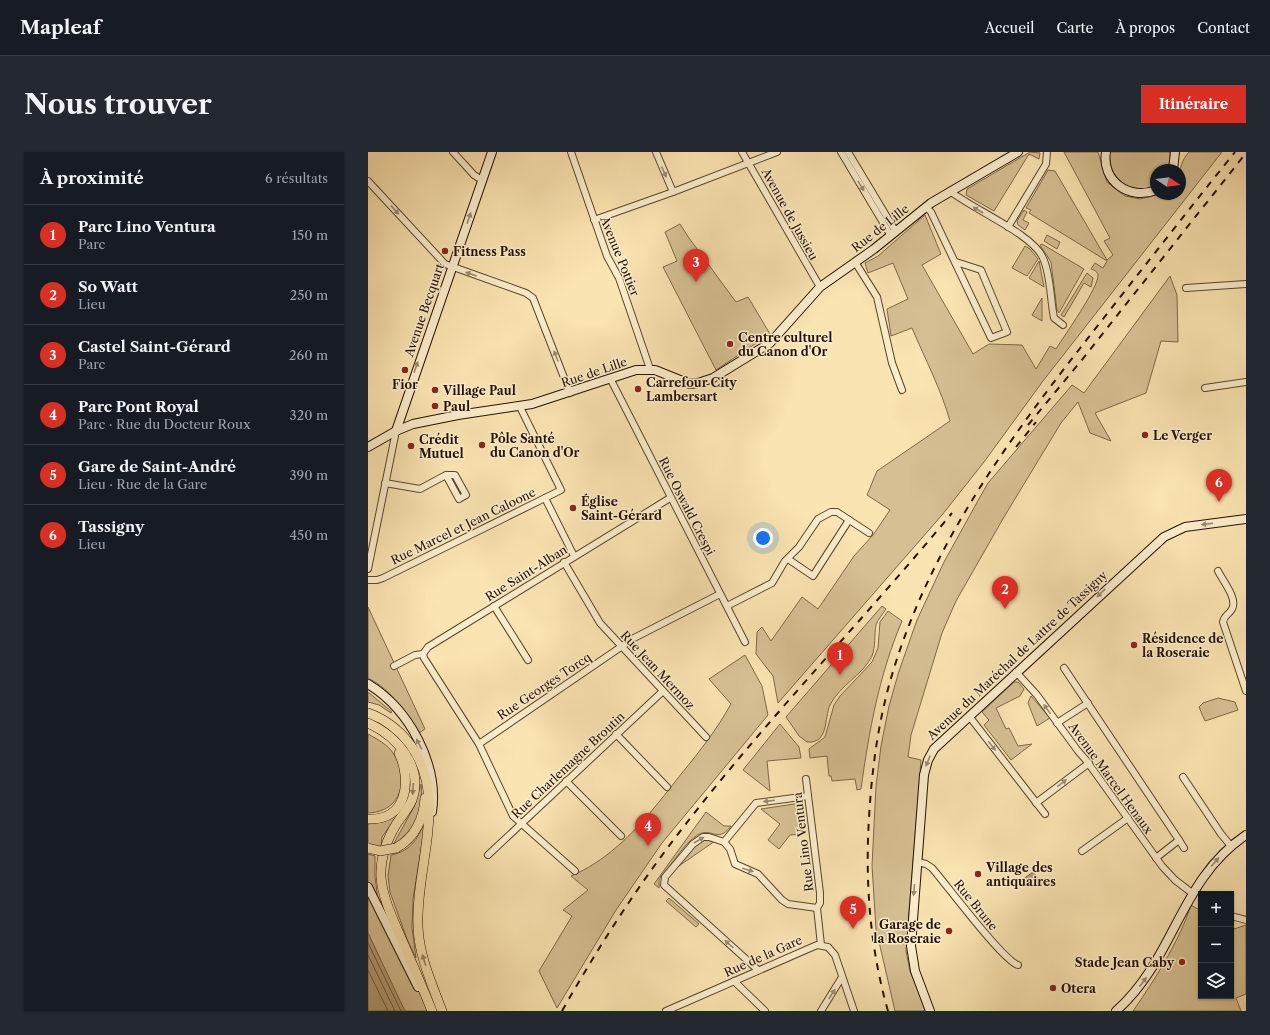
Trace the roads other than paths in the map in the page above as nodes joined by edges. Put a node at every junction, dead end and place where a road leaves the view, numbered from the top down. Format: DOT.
graph roads {
  1 [pos="453,152"];
  2 [pos="492,152"];
  3 [pos="571,152"];
  4 [pos="656,152"];
  5 [pos="742,152"];
  6 [pos="777,152"];
  7 [pos="841,152"];
  8 [pos="848,152"];
  9 [pos="1018,152"];
  10 [pos="1047,152"];
  11 [pos="1180,152"];
  12 [pos="1105,153"];
  13 [pos="1175,156"];
  14 [pos="748,163"];
  15 [pos="482,180"];
  16 [pos="368,181"];
  17 [pos="950,191"];
  18 [pos="673,192"];
  19 [pos="1150,192"];
  20 [pos="926,207"];
  21 [pos="594,220"];
  22 [pos="1008,226"];
  23 [pos="893,234"];
  24 [pos="855,262"];
  25 [pos="956,262"];
  26 [pos="451,268"];
  27 [pos="1246,284"];
  28 [pos="820,287"];
  29 [pos="1186,288"];
  30 [pos="1064,325"];
  31 [pos="650,369"];
  32 [pos="610,378"];
  33 [pos="1246,382"];
  34 [pos="1205,388"];
  35 [pos="902,390"];
  36 [pos="570,393"];
  37 [pos="520,407"];
  38 [pos="396,431"];
  39 [pos="368,446"];
  40 [pos="446,475"];
  41 [pos="385,483"];
  42 [pos="545,498"];
  43 [pos="670,498"];
  44 [pos="1246,519"];
  45 [pos="849,520"];
  46 [pos="869,533"];
  47 [pos="574,556"];
  48 [pos="788,559"];
  49 [pos="564,562"];
  50 [pos="368,569"];
  51 [pos="1218,572"];
  52 [pos="368,580"];
  53 [pos="720,594"];
  54 [pos="494,606"];
  55 [pos="727,606"];
  56 [pos="746,642"];
  57 [pos="622,646"];
  58 [pos="423,654"];
  59 [pos="528,660"];
  60 [pos="394,666"];
  61 [pos="1064,668"];
  62 [pos="1016,672"];
  63 [pos="368,684"];
  64 [pos="663,691"];
  65 [pos="1246,691"];
  66 [pos="1088,703"];
  67 [pos="368,713"];
  68 [pos="969,716"];
  69 [pos="368,723"];
  70 [pos="1057,723"];
  71 [pos="384,732"];
  72 [pos="400,732"];
  73 [pos="616,734"];
  74 [pos="706,738"];
  75 [pos="479,744"];
  76 [pos="1088,763"];
  77 [pos="1183,778"];
  78 [pos="806,779"];
  79 [pos="566,781"];
  80 [pos="667,787"];
  81 [pos="808,796"];
  82 [pos="1036,803"];
  83 [pos="1045,814"];
  84 [pos="1128,818"];
  85 [pos="368,819"];
  86 [pos="520,824"];
  87 [pos="1246,835"];
  88 [pos="621,836"];
  89 [pos="1179,840"];
  90 [pos="724,842"];
  91 [pos="1231,846"];
  92 [pos="368,848"];
  93 [pos="1184,848"];
  94 [pos="426,850"];
  95 [pos="1082,851"];
  96 [pos="488,855"];
  97 [pos="1156,858"];
  98 [pos="917,862"];
  99 [pos="575,871"];
  100 [pos="368,887"];
  101 [pos="1192,893"];
  102 [pos="818,905"];
  103 [pos="1234,917"];
  104 [pos="1246,920"];
  105 [pos="821,945"];
  106 [pos="1018,965"];
  107 [pos="758,970"];
  108 [pos="842,977"];
  109 [pos="734,981"];
  110 [pos="431,1011"];
  111 [pos="442,1011"];
  112 [pos="666,1011"];
  113 [pos="765,1011"];
  114 [pos="821,1011"];
  115 [pos="854,1011"];
  116 [pos="930,1011"];
  117 [pos="1116,1011"];
  1 -- 15 [label="street"];
  2 -- 15 [label="street, Avenue Becquart"];
  3 -- 21 [label="street, Avenue Pottier"];
  4 -- 18 [label="street, one-way"];
  5 -- 14 [label="street, Avenue de Jussieu"];
  6 -- 14 [label="street"];
  7 -- 23 [label="street, one-way"];
  8 -- 23 [label="street"];
  9 -- 17 [label="street, Rue de Lille"];
  10 -- 22 [label="street"];
  11 -- 13 [label="street"];
  12 -- 19 [label="street"];
  14 -- 18 [label="street"];
  14 -- 28 [label="street, Avenue de Jussieu"];
  26 -- 15 [label="street, Avenue Becquart, one-way"];
  16 -- 26 [label="street, one-way"];
  17 -- 20 [label="street, Rue de Lille"];
  22 -- 17 [label="street, one-way"];
  18 -- 21 [label="street"];
  20 -- 23 [label="street, Rue de Lille"];
  20 -- 25 [label="street"];
  21 -- 31 [label="street, Avenue Pottier"];
  22 -- 30 [label="street"];
  23 -- 24 [label="street, Rue de Lille"];
  24 -- 28 [label="street, Rue de Lille"];
  24 -- 35 [label="street"];
  25 -- 25 [label="street"];
  36 -- 26 [label="street, one-way"];
  38 -- 26 [label="street, Avenue Becquart, one-way"];
  27 -- 29 [label="street"];
  28 -- 31 [label="street, Rue de Lille"];
  31 -- 32 [label="street, Rue de Lille"];
  32 -- 36 [label="street, Rue de Lille"];
  32 -- 43 [label="street, Rue Oswald Crespi"];
  33 -- 34 [label="street"];
  36 -- 37 [label="street, Rue de Lille"];
  37 -- 38 [label="street, Rue de Lille"];
  37 -- 42 [label="street, Rue Marcel et Jean Caloone"];
  38 -- 39 [label="street, Rue de Lille"];
  38 -- 41 [label="street"];
  40 -- 41 [label="street"];
  41 -- 50 [label="street"];
  42 -- 47 [label="street"];
  42 -- 52 [label="street, Rue Marcel et Jean Caloone"];
  43 -- 47 [label="street, Rue Saint-Alban"];
  43 -- 53 [label="street, Rue Oswald Crespi"];
  44 -- 62 [label="street, Avenue du Maréchal de Lattre de Tassigny, one-way"];
  45 -- 46 [label="street"];
  45 -- 48 [label="street"];
  45 -- 48 [label="street"];
  47 -- 49 [label="street, Rue Saint-Alban"];
  48 -- 55 [label="street"];
  49 -- 54 [label="street, Rue Saint-Alban"];
  49 -- 57 [label="street, Rue Jean Mermoz"];
  51 -- 65 [label="street"];
  53 -- 55 [label="street, Rue Oswald Crespi"];
  53 -- 57 [label="street, Rue Georges Torcq"];
  54 -- 58 [label="street, Rue Saint-Alban"];
  54 -- 59 [label="street"];
  55 -- 56 [label="street, Rue Oswald Crespi"];
  57 -- 64 [label="street, Rue Jean Mermoz"];
  57 -- 75 [label="street, Rue Georges Torcq"];
  58 -- 60 [label="street, Rue Saint-Alban"];
  58 -- 75 [label="street"];
  61 -- 66 [label="street"];
  62 -- 68 [label="street, Avenue du Maréchal de Lattre de Tassigny"];
  70 -- 62 [label="street, Avenue Marcel Henaux, one-way"];
  94 -- 63 [label="street, one-way"];
  64 -- 73 [label="street, Rue Charlemagne Broutin"];
  64 -- 74 [label="street, Rue Jean Mermoz"];
  66 -- 70 [label="street"];
  66 -- 89 [label="street"];
  67 -- 72 [label="main road"];
  68 -- 82 [label="street, one-way"];
  68 -- 98 [label="street, Avenue du Maréchal de Lattre de Tassigny, one-way"];
  69 -- 71 [label="main road"];
  70 -- 76 [label="street, Avenue Marcel Henaux"];
  71 -- 85 [label="main road"];
  71 -- 110 [label="main road, one-way"];
  72 -- 92 [label="main road, bridge"];
  72 -- 94 [label="main road"];
  73 -- 79 [label="street, Rue Charlemagne Broutin"];
  73 -- 80 [label="street"];
  75 -- 86 [label="street"];
  82 -- 76 [label="street, one-way"];
  76 -- 84 [label="street, Avenue Marcel Henaux"];
  77 -- 91 [label="street"];
  78 -- 81 [label="street, Rue Lino Ventura"];
  79 -- 86 [label="street, Rue Charlemagne Broutin"];
  79 -- 88 [label="street"];
  81 -- 90 [label="street, one-way"];
  81 -- 102 [label="street, Rue Lino Ventura"];
  82 -- 83 [label="street"];
  84 -- 95 [label="street"];
  84 -- 97 [label="street, Avenue Marcel Henaux"];
  86 -- 96 [label="street, Rue Charlemagne Broutin"];
  86 -- 99 [label="street"];
  87 -- 91 [label="street"];
  89 -- 93 [label="street"];
  89 -- 97 [label="street"];
  90 -- 102 [label="street, one-way"];
  107 -- 90 [label="street, one-way"];
  101 -- 91 [label="street, one-way"];
  111 -- 94 [label="main road, one-way"];
  97 -- 101 [label="street, Avenue Marcel Henaux"];
  98 -- 106 [label="street, Rue Brune"];
  98 -- 116 [label="street, Avenue du Maréchal de Lattre de Tassigny, one-way"];
  100 -- 110 [label="street"];
  117 -- 101 [label="street, one-way"];
  102 -- 105 [label="street, Rue Lino Ventura"];
  103 -- 104 [label="street"];
  105 -- 107 [label="street, Rue de la Gare"];
  105 -- 108 [label="street, Rue de la Gare"];
  107 -- 109 [label="street, Rue de la Gare"];
  114 -- 108 [label="street, one-way"];
  108 -- 115 [label="street, Rue de la Gare"];
  109 -- 112 [label="street, Rue de la Gare"];
  109 -- 113 [label="street"];
}
